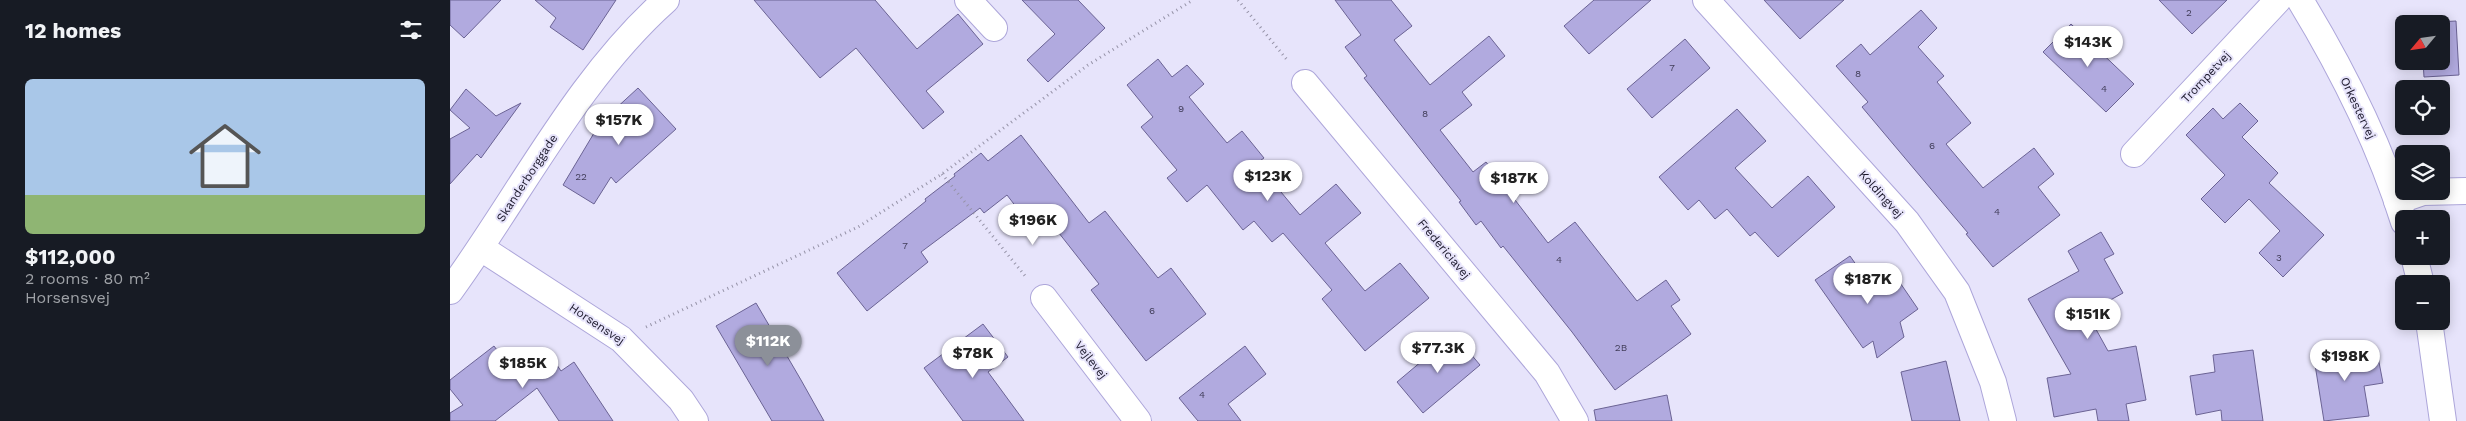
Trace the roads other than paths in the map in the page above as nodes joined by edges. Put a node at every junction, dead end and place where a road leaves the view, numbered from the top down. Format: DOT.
graph roads {
  1 [pos="666,0"];
  2 [pos="968,0"];
  3 [pos="1706,0"];
  4 [pos="2278,0"];
  5 [pos="2300,0"];
  6 [pos="994,28"];
  7 [pos="1306,83"];
  8 [pos="2134,154"];
  9 [pos="2466,191"];
  10 [pos="2400,210"];
  11 [pos="2401,210"];
  12 [pos="481,248"];
  13 [pos="450,290"];
  14 [pos="1044,298"];
  15 [pos="2429,330"];
  16 [pos="695,421"];
  17 [pos="1138,421"];
  18 [pos="1575,421"];
  19 [pos="2003,421"];
  20 [pos="2443,421"];
  1 -- 12 [label="street, Skanderborggade"];
  2 -- 6 [label="street"];
  3 -- 19 [label="street, Koldingvej"];
  4 -- 8 [label="street, Trompetvej"];
  5 -- 10 [label="street, Orkestervej"];
  7 -- 18 [label="street, Fredericiavej"];
  9 -- 11 [label="street"];
  12 -- 13 [label="street, Skanderborggade"];
  12 -- 16 [label="street, Horsensvej"];
  14 -- 17 [label="street, Vejlevej"];
  15 -- 20 [label="street"];
}
